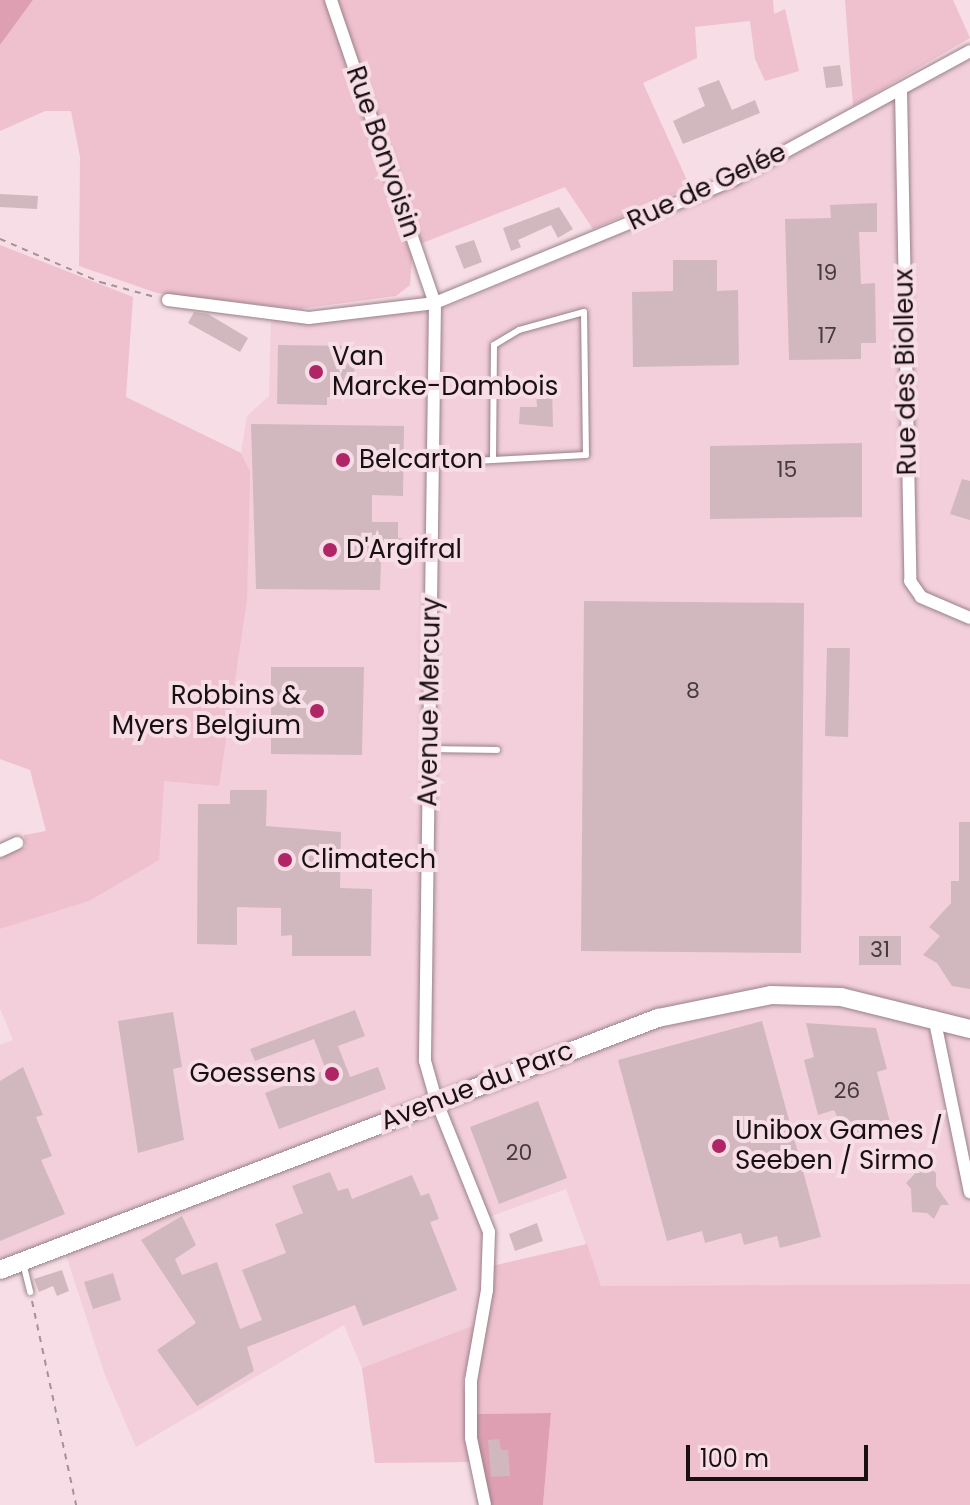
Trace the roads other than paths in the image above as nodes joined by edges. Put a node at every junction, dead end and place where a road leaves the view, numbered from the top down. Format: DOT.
graph roads {
  1 [pos="331,0"];
  2 [pos="970,51"];
  3 [pos="901,90"];
  4 [pos="168,300"];
  5 [pos="435,303"];
  6 [pos="493,460"];
  7 [pos="434,463"];
  8 [pos="970,618"];
  9 [pos="429,749"];
  10 [pos="497,750"];
  11 [pos="17,843"];
  12 [pos="0,851"];
  13 [pos="934,1017"];
  14 [pos="970,1029"];
  15 [pos="436,1100"];
  16 [pos="970,1192"];
  17 [pos="22,1260"];
  18 [pos="0,1270"];
  19 [pos="30,1292"];
  20 [pos="485,1505"];
  1 -- 5 [label="street, Rue Bonvoisin"];
  2 -- 3 [label="street, Rue de Gelée"];
  3 -- 5 [label="street, Rue de Gelée"];
  3 -- 8 [label="street, Rue des Biolleux"];
  4 -- 5 [label="street, Rue de Gelée"];
  5 -- 7 [label="street, Avenue Mercury"];
  6 -- 6 [label="lane"];
  6 -- 7 [label="lane"];
  7 -- 9 [label="street, Avenue Mercury"];
  9 -- 10 [label="lane"];
  9 -- 15 [label="street, Avenue Mercury"];
  11 -- 12 [label="street"];
  13 -- 14 [label="street, Avenue du Parc"];
  13 -- 15 [label="street, Avenue du Parc"];
  13 -- 16 [label="street"];
  15 -- 17 [label="street, Avenue du Parc"];
  15 -- 20 [label="street, Avenue Mercury"];
  17 -- 18 [label="street, Avenue du Parc"];
  17 -- 19 [label="lane"];
}
